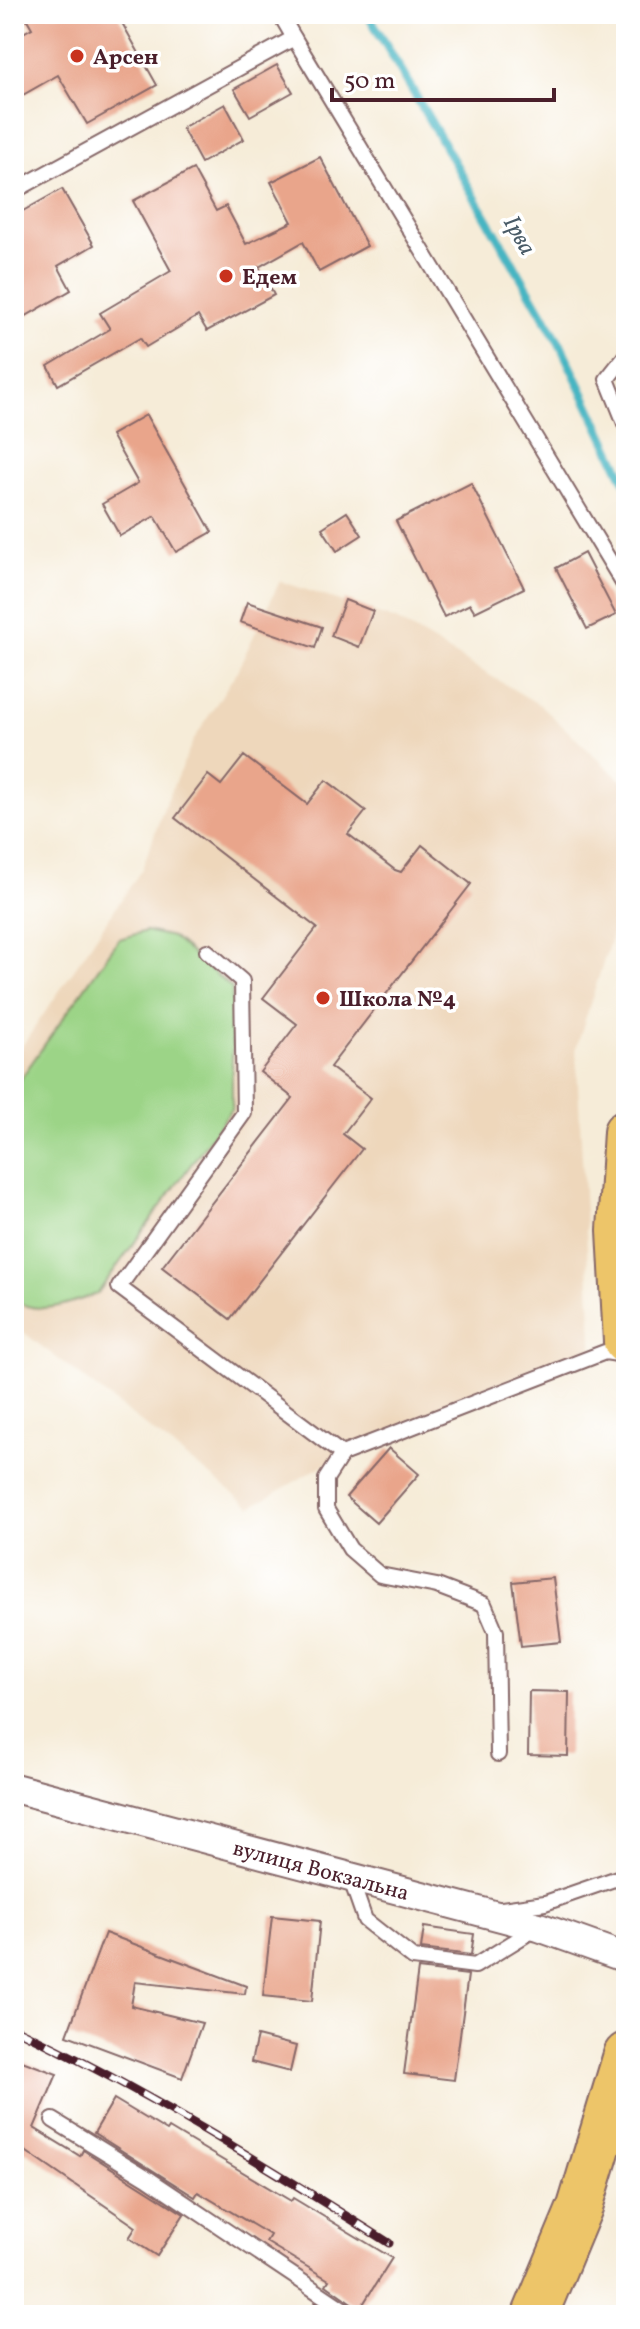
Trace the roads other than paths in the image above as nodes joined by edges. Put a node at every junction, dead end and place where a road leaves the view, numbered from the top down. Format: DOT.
graph roads {
  1 [pos="280,14"];
  2 [pos="294,38"];
  3 [pos="14,191"];
  4 [pos="626,355"];
  5 [pos="626,426"];
  6 [pos="626,588"];
  7 [pos="207,951"];
  8 [pos="626,1132"];
  9 [pos="626,1338"];
  10 [pos="626,1355"];
  11 [pos="342,1454"];
  12 [pos="498,1754"];
  13 [pos="14,1788"];
  14 [pos="626,1875"];
  15 [pos="350,1877"];
  16 [pos="482,1912"];
  17 [pos="539,1927"];
  18 [pos="626,1958"];
  19 [pos="626,2055"];
  20 [pos="53,2120"];
  21 [pos="615,2131"];
  22 [pos="352,2315"];
  23 [pos="535,2315"];
  1 -- 2 [label="lane"];
  2 -- 3 [label="lane"];
  2 -- 6 [label="lane"];
  4 -- 5 [label="lane"];
  7 -- 11 [label="lane"];
  8 -- 9 [label="highway"];
  10 -- 11 [label="lane"];
  11 -- 12 [label="lane"];
  13 -- 15 [label="street, вулиця Вокзальна"];
  14 -- 16 [label="lane"];
  15 -- 16 [label="street, вулиця Вокзальна"];
  15 -- 17 [label="lane"];
  16 -- 17 [label="street, вулиця Вокзальна"];
  17 -- 18 [label="street, вулиця Вокзальна"];
  19 -- 21 [label="highway"];
  20 -- 22 [label="lane"];
  21 -- 23 [label="highway"];
}
